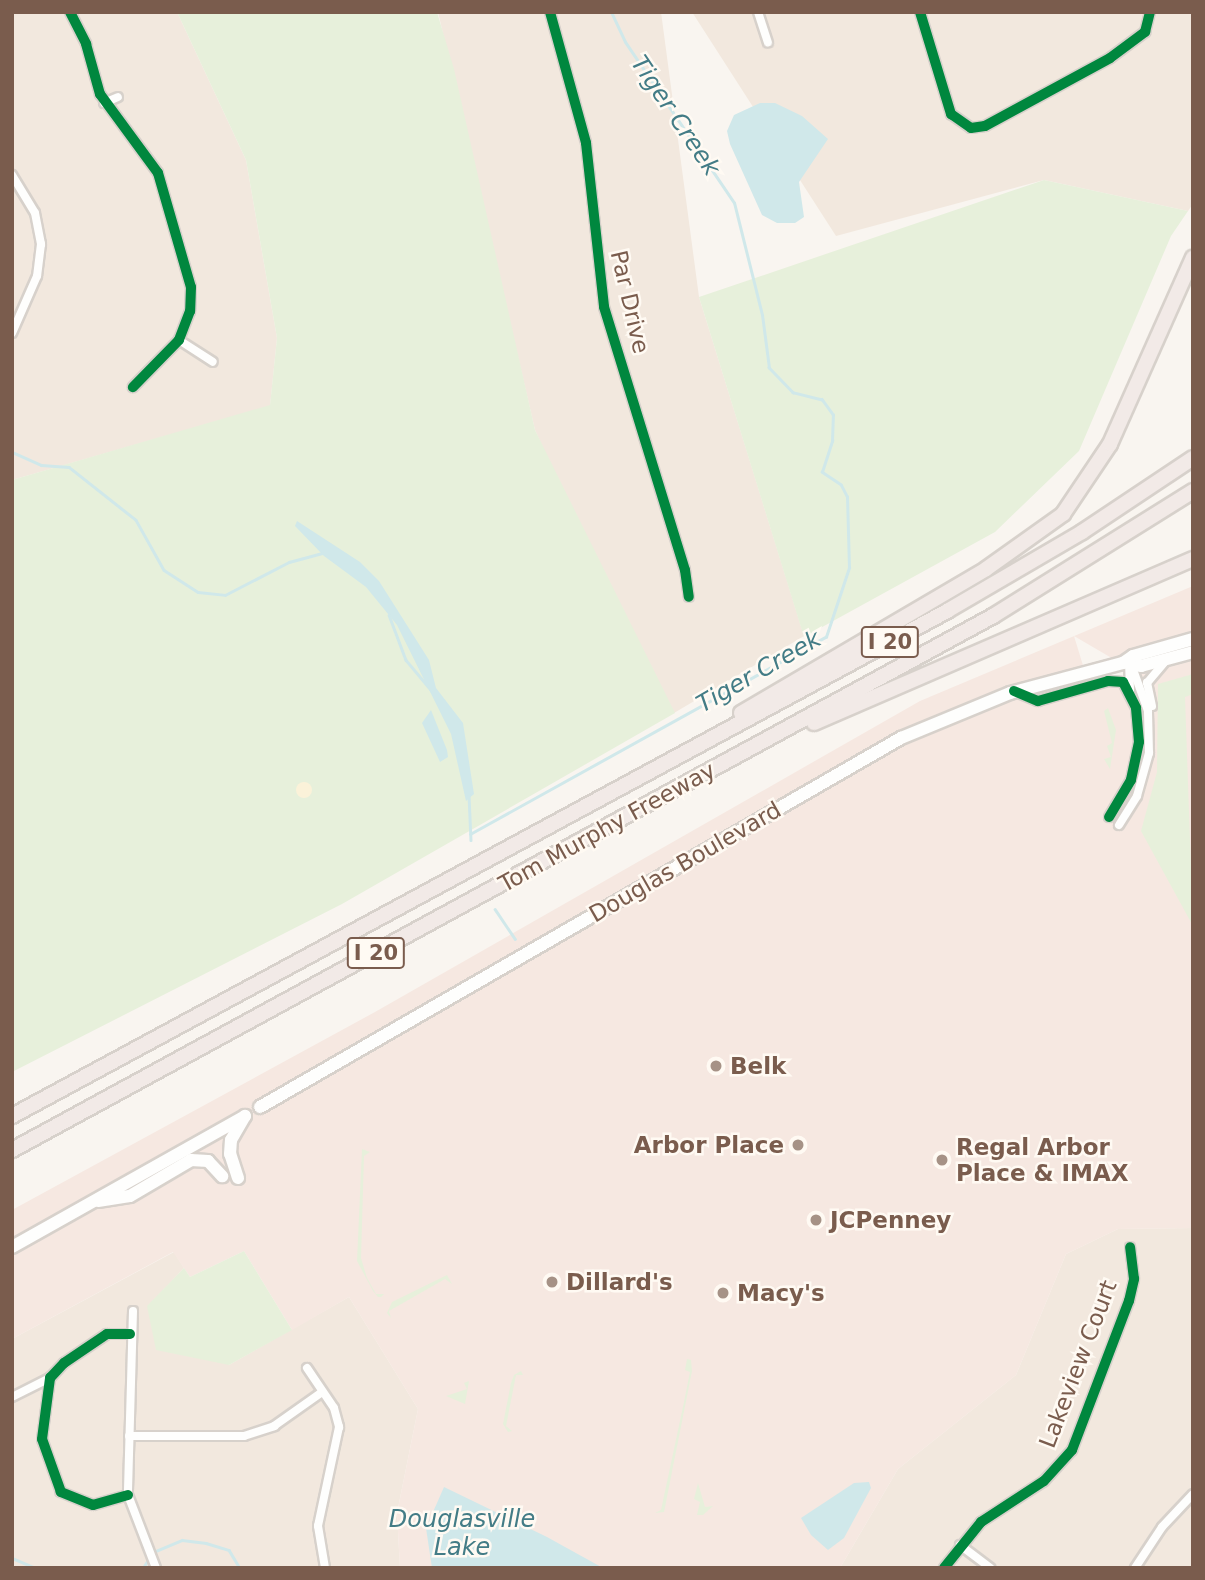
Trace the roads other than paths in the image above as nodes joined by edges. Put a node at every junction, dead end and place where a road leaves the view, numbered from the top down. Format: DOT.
graph roads {
  1 [pos="551,12"];
  2 [pos="758,12"];
  3 [pos="920,12"];
  4 [pos="1150,12"];
  5 [pos="72,13"];
  6 [pos="768,42"];
  7 [pos="118,97"];
  8 [pos="104,103"];
  9 [pos="12,175"];
  10 [pos="1193,258"];
  11 [pos="12,333"];
  12 [pos="179,340"];
  13 [pos="213,362"];
  14 [pos="133,387"];
  15 [pos="1193,458"];
  16 [pos="1193,491"];
  17 [pos="1193,559"];
  18 [pos="689,597"];
  19 [pos="1193,639"];
  20 [pos="1193,652"];
  21 [pos="1170,658"];
  22 [pos="1129,661"];
  23 [pos="1014,691"];
  24 [pos="1131,694"];
  25 [pos="1149,711"];
  26 [pos="739,755"];
  27 [pos="579,812"];
  28 [pos="1110,817"];
  29 [pos="1119,825"];
  30 [pos="260,1108"];
  31 [pos="12,1116"];
  32 [pos="12,1150"];
  33 [pos="222,1176"];
  34 [pos="238,1178"];
  35 [pos="91,1202"];
  36 [pos="12,1247"];
  37 [pos="1130,1247"];
  38 [pos="132,1311"];
  39 [pos="130,1335"];
  40 [pos="307,1368"];
  41 [pos="50,1378"];
  42 [pos="322,1392"];
  43 [pos="12,1397"];
  44 [pos="129,1436"];
  45 [pos="1193,1494"];
  46 [pos="128,1495"];
  47 [pos="960,1545"];
  48 [pos="156,1568"];
  49 [pos="325,1568"];
  50 [pos="944,1568"];
  51 [pos="990,1568"];
  52 [pos="1135,1568"];
  1 -- 18 [label="street, Par Drive"];
  2 -- 6 [label="street"];
  3 -- 4 [label="street"];
  5 -- 8 [label="street"];
  7 -- 8 [label="street"];
  8 -- 12 [label="street"];
  9 -- 11 [label="street"];
  10 -- 27 [label="highway"];
  12 -- 13 [label="street"];
  12 -- 14 [label="street"];
  15 -- 27 [label="highway, Tom Murphy Freeway / I 20"];
  16 -- 26 [label="highway, Tom Murphy Freeway / I 20"];
  17 -- 26 [label="highway"];
  19 -- 22 [label="main road, Douglas Boulevard"];
  20 -- 21 [label="main road, Douglas Boulevard"];
  21 -- 22 [label="main road, Douglas Boulevard"];
  21 -- 25 [label="street"];
  22 -- 23 [label="main road, Douglas Boulevard"];
  22 -- 24 [label="street"];
  22 -- 25 [label="street"];
  23 -- 24 [label="street"];
  23 -- 30 [label="main road, Douglas Boulevard"];
  24 -- 28 [label="street"];
  25 -- 29 [label="street"];
  26 -- 32 [label="highway, Tom Murphy Freeway / I 20"];
  27 -- 31 [label="highway, Tom Murphy Freeway / I 20"];
  33 -- 35 [label="main road"];
  34 -- 35 [label="main road"];
  35 -- 36 [label="main road"];
  37 -- 47 [label="street, Lakeview Court"];
  38 -- 39 [label="street"];
  39 -- 41 [label="street"];
  39 -- 44 [label="street"];
  40 -- 42 [label="street"];
  41 -- 43 [label="street"];
  41 -- 46 [label="street"];
  42 -- 44 [label="street"];
  42 -- 49 [label="street"];
  44 -- 46 [label="street"];
  45 -- 52 [label="street"];
  46 -- 48 [label="street"];
  47 -- 50 [label="street, Lakeview Court"];
  47 -- 51 [label="street"];
}
